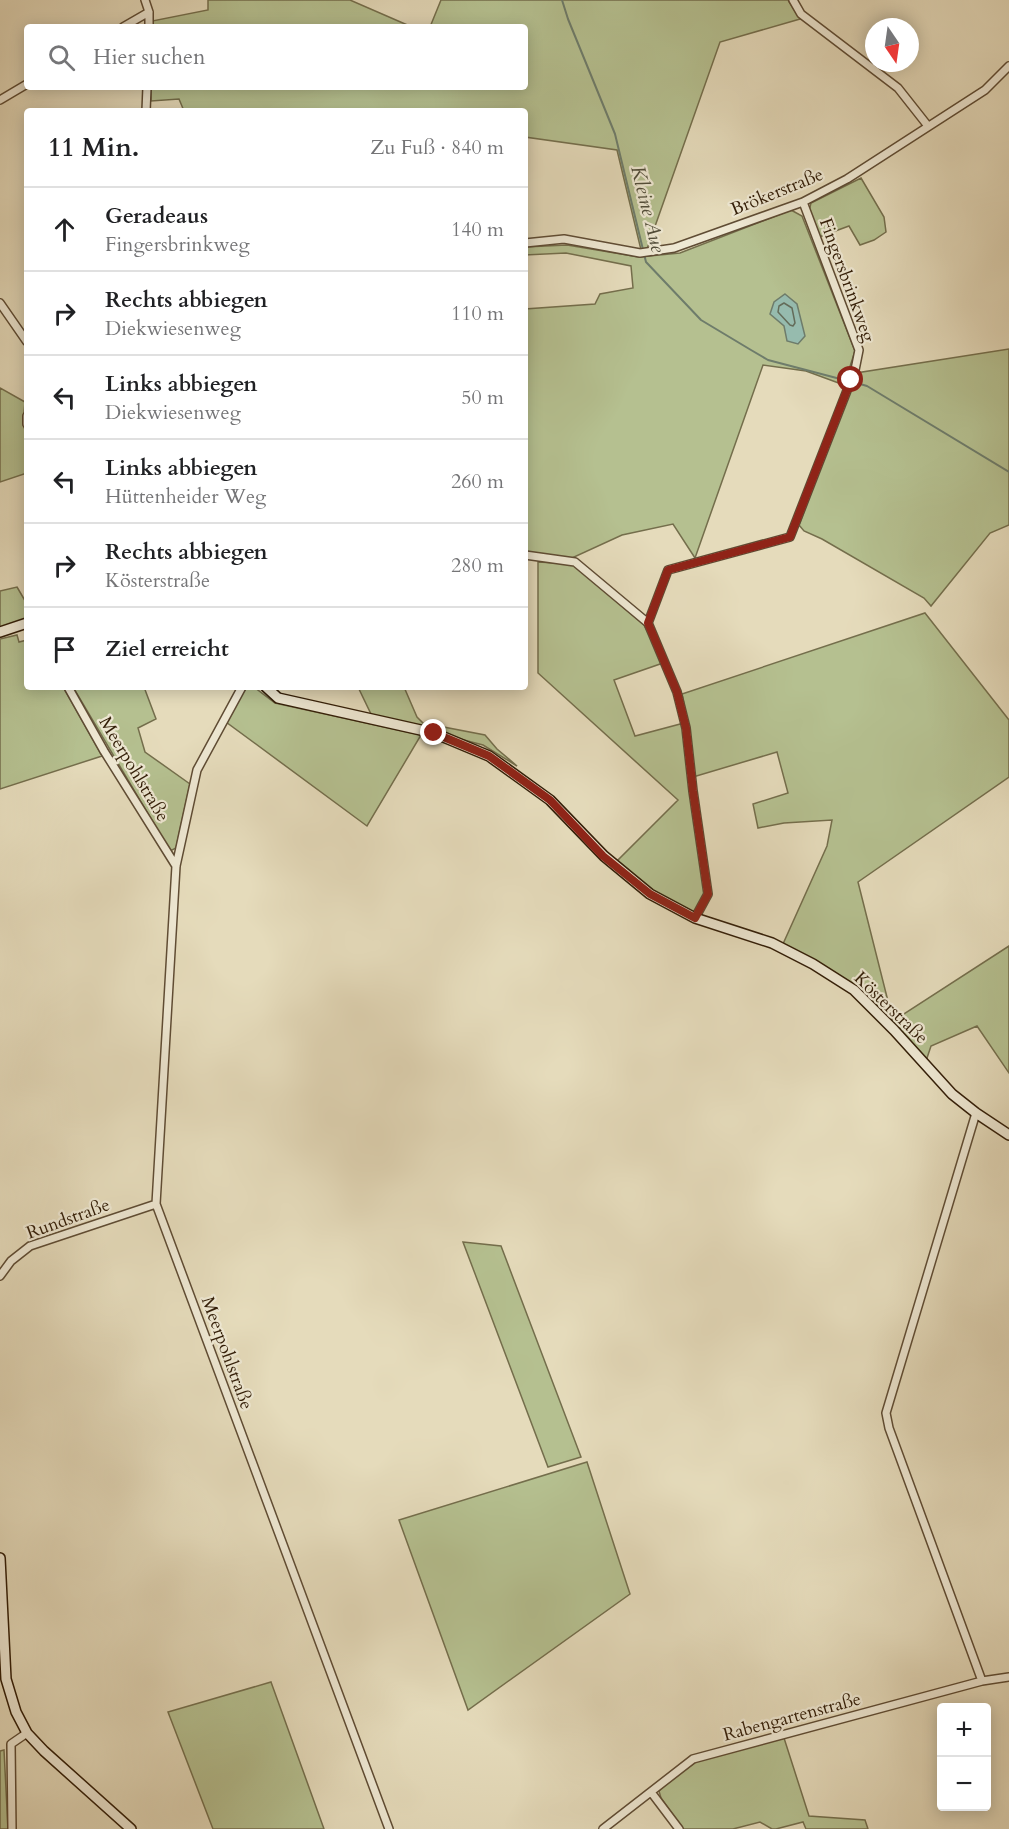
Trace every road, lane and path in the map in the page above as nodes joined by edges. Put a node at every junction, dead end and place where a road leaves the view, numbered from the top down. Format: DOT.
graph roads {
  1 [pos="145,0"];
  2 [pos="793,0"];
  3 [pos="149,12"];
  4 [pos="128,24"];
  5 [pos="148,24"];
  6 [pos="1009,66"];
  7 [pos="24,86"];
  8 [pos="147,90"];
  9 [pos="0,100"];
  10 [pos="146,108"];
  11 [pos="928,126"];
  12 [pos="803,202"];
  13 [pos="528,243"];
  14 [pos="0,303"];
  15 [pos="24,338"];
  16 [pos="528,555"];
  17 [pos="648,623"];
  18 [pos="24,624"];
  19 [pos="0,632"];
  20 [pos="70,690"];
  21 [pos="240,690"];
  22 [pos="269,690"];
  23 [pos="176,866"];
  24 [pos="695,918"];
  25 [pos="976,1113"];
  26 [pos="1009,1135"];
  27 [pos="156,1204"];
  28 [pos="0,1276"];
  29 [pos="0,1558"];
  30 [pos="1,1623"];
  31 [pos="1009,1677"];
  32 [pos="982,1681"];
  33 [pos="27,1733"];
  34 [pos="10,1744"];
  35 [pos="0,1746"];
  36 [pos="651,1792"];
  37 [pos="12,1829"];
  38 [pos="131,1829"];
  39 [pos="389,1829"];
  40 [pos="603,1829"];
  41 [pos="679,1829"];
  1 -- 3 [label="street"];
  2 -- 11 [label="street"];
  3 -- 4 [label="street"];
  3 -- 5 [label="street"];
  6 -- 11 [label="street, Brökerstraße"];
  7 -- 9 [label="street"];
  8 -- 10 [label="street"];
  11 -- 12 [label="street, Brökerstraße"];
  12 -- 13 [label="street, Brökerstraße"];
  12 -- 17 [label="street, Fingersbrinkweg"];
  14 -- 15 [label="street"];
  16 -- 17 [label="street"];
  17 -- 24 [label="street"];
  18 -- 19 [label="main road"];
  20 -- 23 [label="street, Meerpohlstraße"];
  21 -- 23 [label="street, Meerpohlstraße"];
  22 -- 24 [label="main road, Kösterstraße"];
  23 -- 27 [label="street, Meerpohlstraße"];
  24 -- 25 [label="main road, Kösterstraße"];
  25 -- 26 [label="main road, Kösterstraße"];
  25 -- 32 [label="street"];
  27 -- 28 [label="street, Rundstraße"];
  27 -- 39 [label="street, Meerpohlstraße"];
  29 -- 30 [label="main road"];
  30 -- 33 [label="main road"];
  31 -- 32 [label="street, Rabengartenstraße"];
  32 -- 36 [label="street, Rabengartenstraße"];
  33 -- 34 [label="street"];
  33 -- 38 [label="main road"];
  34 -- 35 [label="street"];
  34 -- 37 [label="street"];
  36 -- 40 [label="street, Rabengartenstraße"];
  36 -- 41 [label="street"];
}
